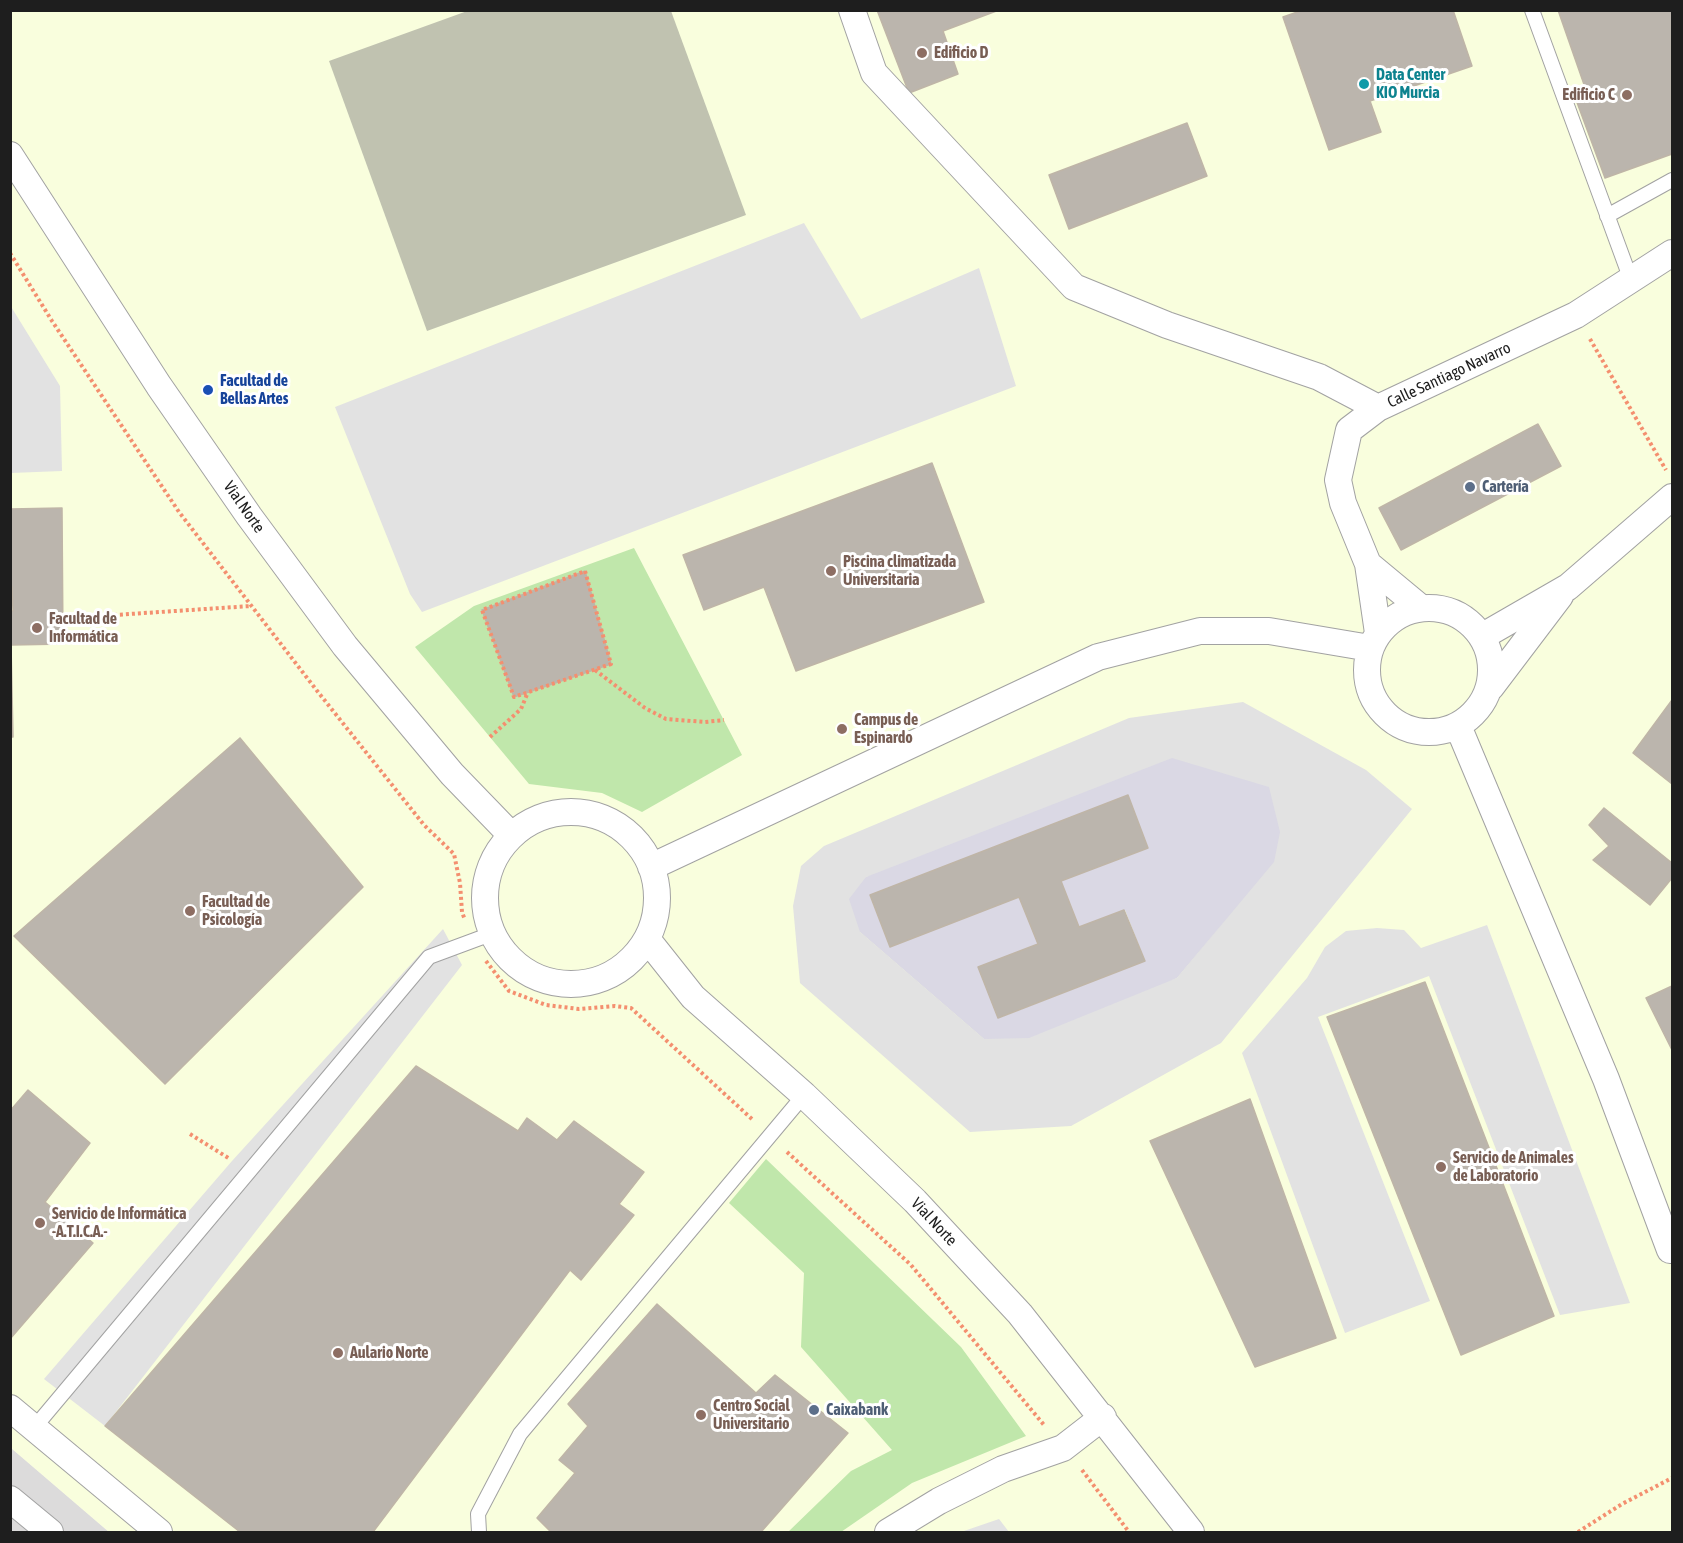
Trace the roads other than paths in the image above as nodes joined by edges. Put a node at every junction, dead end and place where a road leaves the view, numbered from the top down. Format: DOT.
graph roads {
  1 [pos="852,10"];
  2 [pos="1532,10"];
  3 [pos="10,155"];
  4 [pos="1672,180"];
  5 [pos="1607,216"];
  6 [pos="1672,253"];
  7 [pos="1631,280"];
  8 [pos="1378,408"];
  9 [pos="1672,497"];
  10 [pos="1368,564"];
  11 [pos="1568,586"];
  12 [pos="1421,608"];
  13 [pos="1483,636"];
  14 [pos="1374,640"];
  15 [pos="1491,687"];
  16 [pos="1458,726"];
  17 [pos="511,835"];
  18 [pos="651,867"];
  19 [pos="482,937"];
  20 [pos="647,939"];
  21 [pos="804,1095"];
  22 [pos="1672,1250"];
  23 [pos="10,1408"];
  24 [pos="1102,1417"];
  25 [pos="34,1428"];
  26 [pos="10,1499"];
  27 [pos="50,1533"];
  28 [pos="159,1533"];
  29 [pos="478,1533"];
  30 [pos="888,1533"];
  31 [pos="1191,1533"];
  1 -- 8 [label="street"];
  2 -- 5 [label="lane"];
  3 -- 17 [label="street, Vial Norte"];
  4 -- 5 [label="lane"];
  5 -- 7 [label="lane"];
  6 -- 7 [label="street, Calle Santiago Navarro"];
  7 -- 8 [label="street, Calle Santiago Navarro"];
  8 -- 10 [label="street, Calle Santiago Navarro"];
  9 -- 11 [label="street"];
  10 -- 12 [label="street, Calle Santiago Navarro"];
  10 -- 14 [label="street, Calle Santiago Navarro"];
  11 -- 13 [label="street"];
  11 -- 15 [label="street"];
  12 -- 13 [label="street"];
  12 -- 14 [label="street"];
  13 -- 15 [label="street"];
  14 -- 16 [label="street"];
  14 -- 18 [label="street"];
  15 -- 16 [label="street"];
  16 -- 22 [label="street"];
  17 -- 18 [label="street"];
  17 -- 19 [label="street"];
  18 -- 20 [label="street"];
  19 -- 20 [label="street"];
  19 -- 25 [label="lane"];
  20 -- 21 [label="street, Vial Norte"];
  21 -- 24 [label="street, Vial Norte"];
  21 -- 29 [label="lane"];
  23 -- 25 [label="street"];
  24 -- 30 [label="street"];
  24 -- 31 [label="street, Vial Norte"];
  25 -- 28 [label="street"];
  26 -- 27 [label="street"];
}
